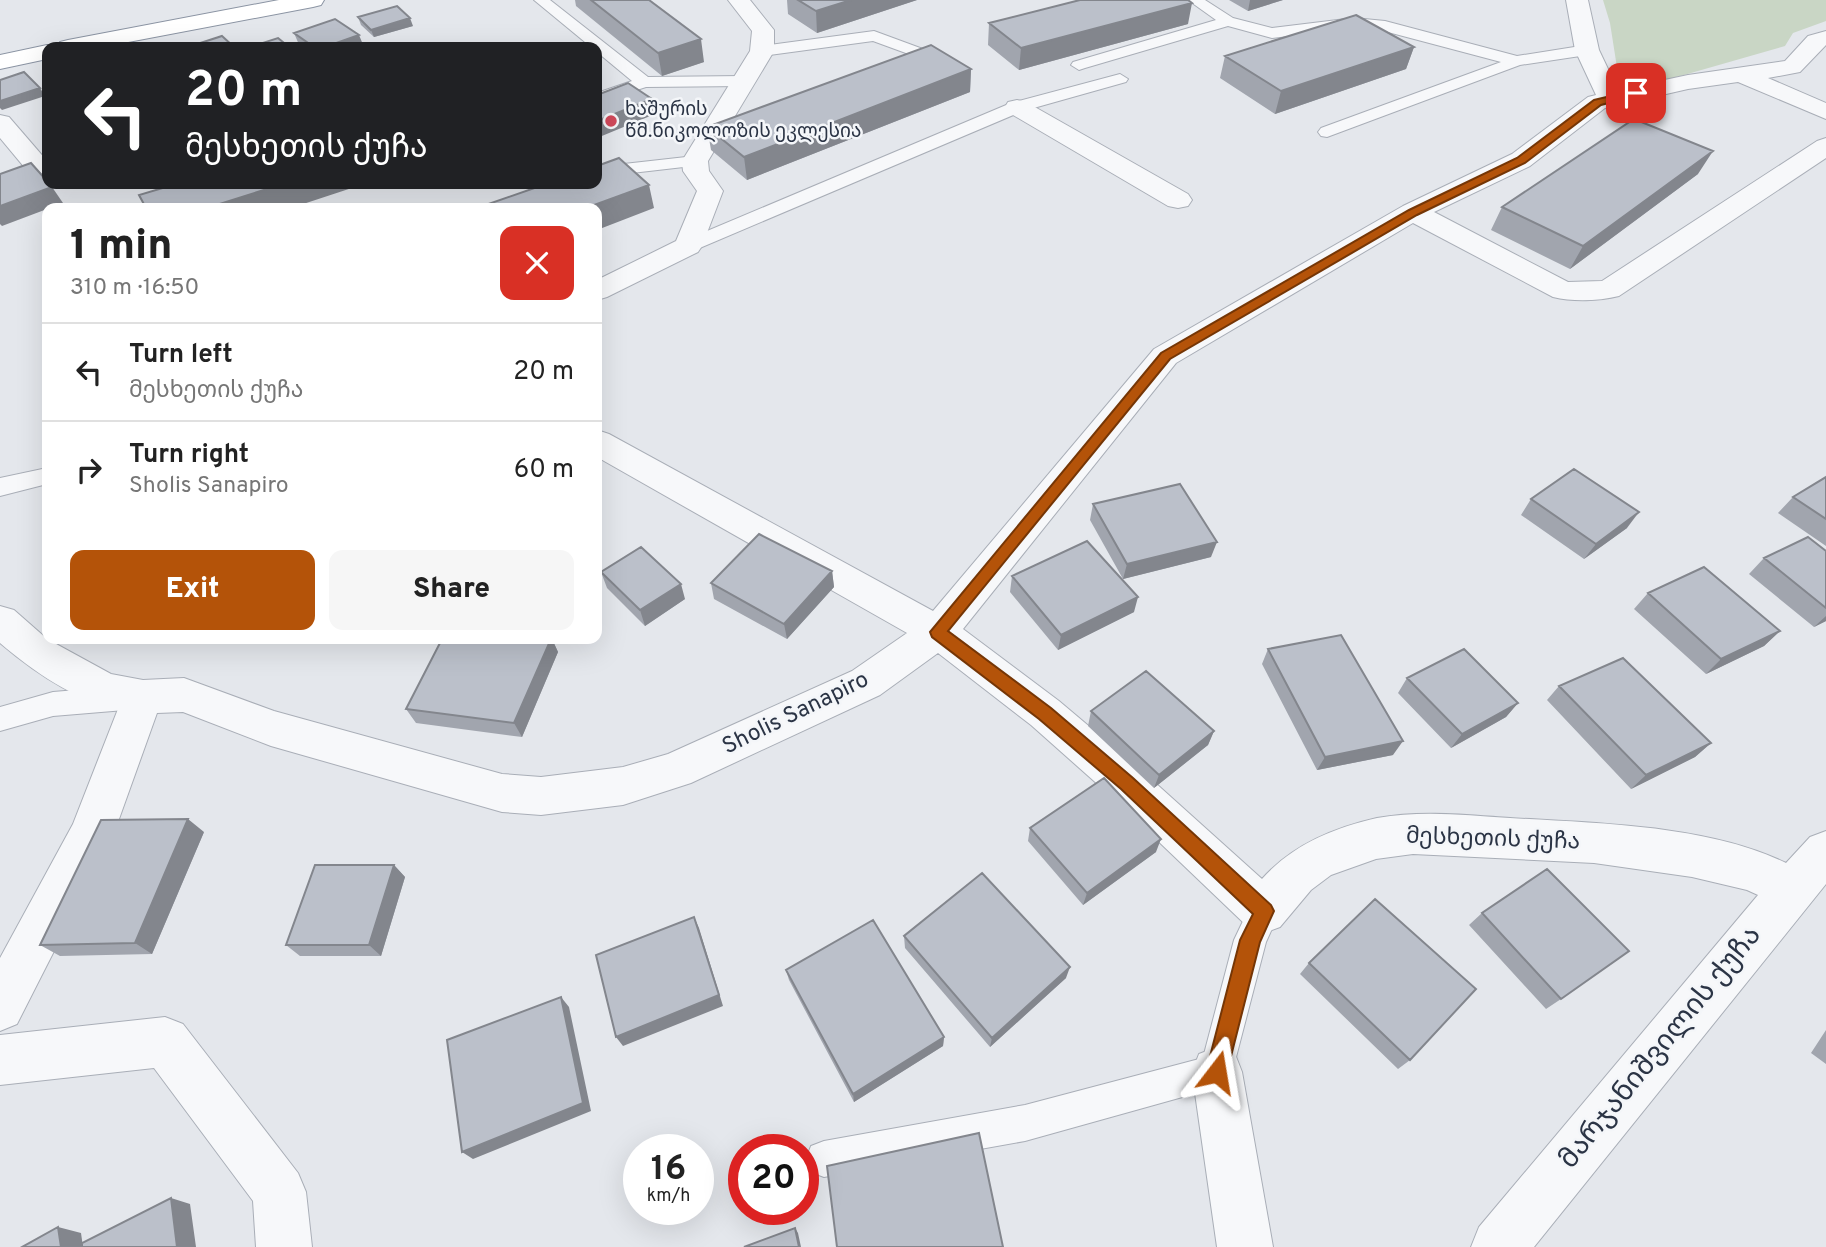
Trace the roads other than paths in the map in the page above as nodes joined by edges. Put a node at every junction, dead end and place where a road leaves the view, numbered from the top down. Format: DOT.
graph roads {
  1 [pos="313,0"];
  2 [pos="541,0"];
  3 [pos="738,0"];
  4 [pos="1195,0"];
  5 [pos="1577,0"];
  6 [pos="1228,21"];
  7 [pos="1826,38"];
  8 [pos="94,42"];
  9 [pos="594,42"];
  10 [pos="602,49"];
  11 [pos="1587,50"];
  12 [pos="762,51"];
  13 [pos="42,53"];
  14 [pos="925,55"];
  15 [pos="1517,61"];
  16 [pos="0,62"];
  17 [pos="1080,65"];
  18 [pos="1741,75"];
  19 [pos="1120,79"];
  20 [pos="744,81"];
  21 [pos="644,82"];
  22 [pos="602,96"];
  23 [pos="1610,99"];
  24 [pos="1017,107"];
  25 [pos="1826,112"];
  26 [pos="0,122"];
  27 [pos="1327,132"];
  28 [pos="1826,146"];
  29 [pos="695,161"];
  30 [pos="39,168"];
  31 [pos="602,171"];
  32 [pos="1178,200"];
  33 [pos="1413,212"];
  34 [pos="688,246"];
  35 [pos="602,288"];
  36 [pos="602,445"];
  37 [pos="42,478"];
  38 [pos="0,487"];
  39 [pos="0,621"];
  40 [pos="938,632"];
  41 [pos="143,697"];
  42 [pos="0,719"];
  43 [pos="1826,852"];
  44 [pos="1791,889"];
  45 [pos="1264,911"];
  46 [pos="0,1007"];
  47 [pos="0,1060"];
  48 [pos="1217,1072"];
  49 [pos="824,1158"];
  50 [pos="284,1247"];
  51 [pos="1245,1247"];
  52 [pos="1499,1247"];
  1 -- 8 [label="highway"];
  2 -- 9 [label="lane"];
  3 -- 12 [label="street"];
  4 -- 6 [label="lane"];
  5 -- 11 [label="street"];
  6 -- 15 [label="lane"];
  6 -- 17 [label="lane"];
  7 -- 18 [label="street, Sholis Sanapiro"];
  10 -- 21 [label="lane"];
  11 -- 15 [label="lane"];
  11 -- 23 [label="street"];
  12 -- 14 [label="lane"];
  12 -- 20 [label="street"];
  13 -- 16 [label="highway"];
  15 -- 27 [label="lane"];
  18 -- 23 [label="street, Sholis Sanapiro"];
  18 -- 25 [label="street"];
  19 -- 24 [label="lane"];
  20 -- 21 [label="lane"];
  20 -- 29 [label="street"];
  21 -- 22 [label="lane"];
  23 -- 33 [label="street, Sholis Sanapiro"];
  24 -- 32 [label="street"];
  24 -- 34 [label="lane"];
  26 -- 30 [label="street"];
  28 -- 33 [label="street"];
  29 -- 31 [label="lane"];
  29 -- 34 [label="street"];
  33 -- 40 [label="street, Sholis Sanapiro"];
  34 -- 35 [label="street"];
  36 -- 40 [label="street"];
  37 -- 38 [label="lane"];
  39 -- 41 [label="street, Sholis Sanapiro"];
  40 -- 41 [label="street, Sholis Sanapiro"];
  40 -- 45 [label="street"];
  41 -- 42 [label="lane"];
  41 -- 46 [label="street"];
  43 -- 44 [label="street, მარჯანიშვილის ქუჩა"];
  44 -- 45 [label="street, მესხეთის ქუჩა"];
  44 -- 52 [label="street, მარჯანიშვილის ქუჩა"];
  45 -- 48 [label="lane"];
  47 -- 50 [label="street"];
  48 -- 49 [label="lane"];
  48 -- 51 [label="street"];
}
